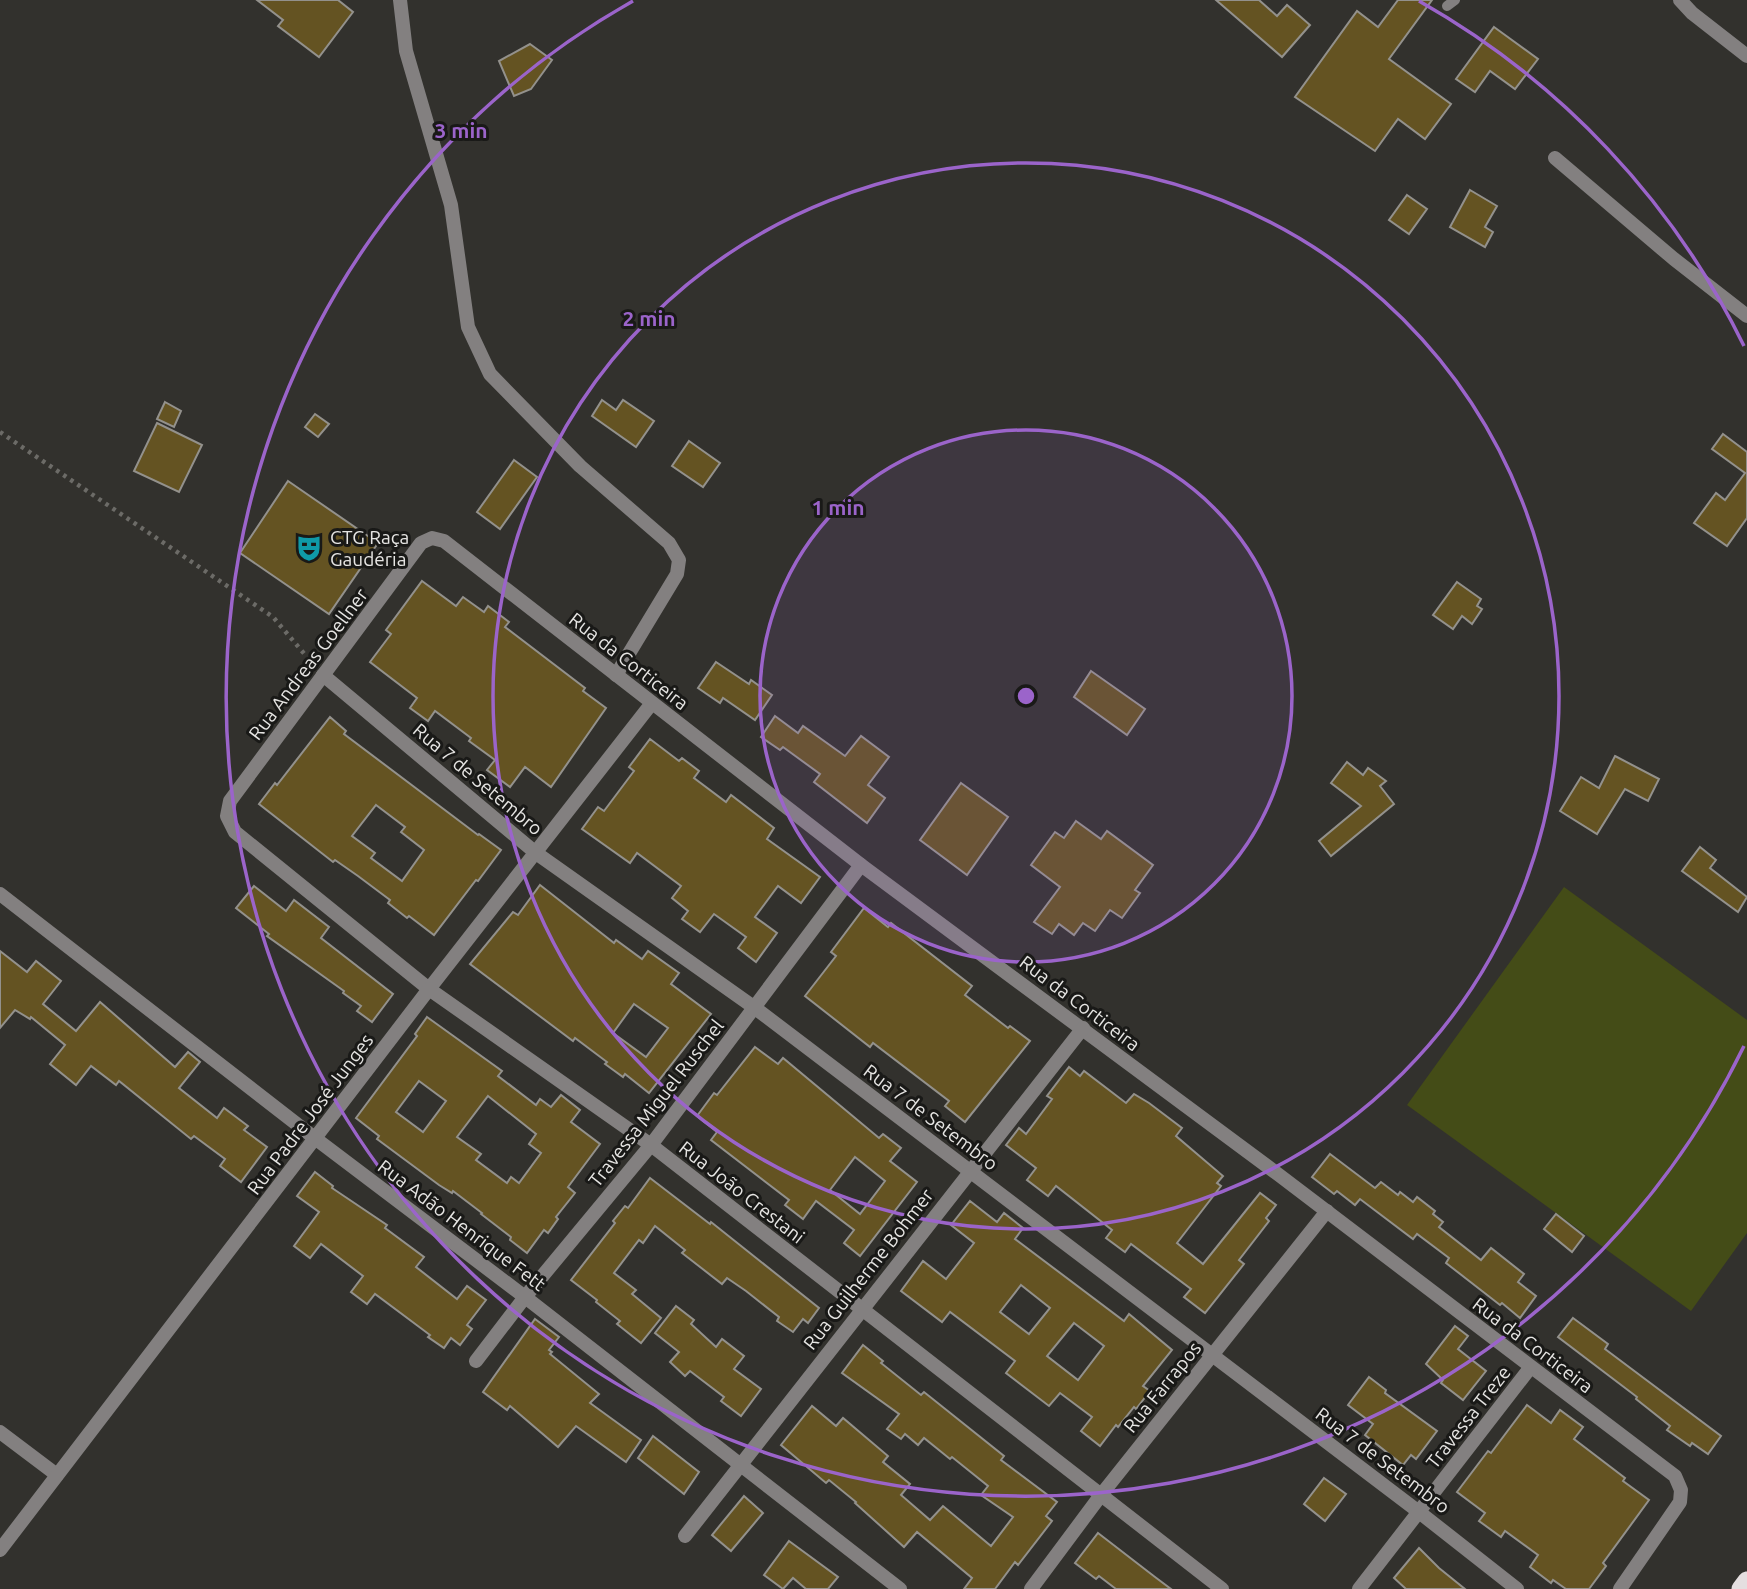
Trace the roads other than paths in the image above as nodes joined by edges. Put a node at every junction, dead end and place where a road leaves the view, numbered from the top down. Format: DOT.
graph roads {
  1 [pos="400,0"];
  2 [pos="1680,0"];
  3 [pos="1747,56"];
  4 [pos="1555,158"];
  5 [pos="1747,316"];
  6 [pos="444,541"];
  7 [pos="323,675"];
  8 [pos="616,675"];
  9 [pos="652,703"];
  10 [pos="235,832"];
  11 [pos="536,853"];
  12 [pos="861,865"];
  13 [pos="0,894"];
  14 [pos="429,989"];
  15 [pos="755,1007"];
  16 [pos="1083,1028"];
  17 [pos="316,1139"];
  18 [pos="650,1145"];
  19 [pos="970,1170"];
  20 [pos="1326,1211"];
  21 [pos="525,1297"];
  22 [pos="860,1310"];
  23 [pos="1213,1354"];
  24 [pos="476,1361"];
  25 [pos="1530,1368"];
  26 [pos="0,1432"];
  27 [pos="739,1465"];
  28 [pos="57,1475"];
  29 [pos="1101,1494"];
  30 [pos="1419,1512"];
  31 [pos="685,1536"];
  32 [pos="0,1550"];
  33 [pos="1747,1581"];
  34 [pos="900,1589"];
  35 [pos="1031,1589"];
  36 [pos="1222,1589"];
  37 [pos="1359,1589"];
  38 [pos="1517,1589"];
  39 [pos="1620,1589"];
  40 [pos="1741,1589"];
  1 -- 8 [label="street"];
  2 -- 3 [label="street"];
  4 -- 5 [label="street"];
  6 -- 7 [label="street, Rua Andreas Goellner"];
  6 -- 8 [label="street, Rua da Corticeira"];
  7 -- 10 [label="street, Rua Andreas Goellner"];
  7 -- 11 [label="street, Rua 7 de Setembro"];
  8 -- 9 [label="street, Rua da Corticeira"];
  9 -- 11 [label="street, Rua Padre José Junges"];
  9 -- 12 [label="street, Rua da Corticeira"];
  10 -- 14 [label="street, Rua João Crestani"];
  11 -- 14 [label="street, Rua Padre José Junges"];
  11 -- 15 [label="street, Rua 7 de Setembro"];
  12 -- 15 [label="street, Travessa Miguel Ruschel"];
  12 -- 16 [label="street, Rua da Corticeira"];
  13 -- 17 [label="street, Rua Adão Henrique Fett"];
  14 -- 17 [label="street, Rua Padre José Junges"];
  14 -- 18 [label="street, Rua João Crestani"];
  15 -- 18 [label="street, Travessa Miguel Ruschel"];
  15 -- 19 [label="street, Rua 7 de Setembro"];
  16 -- 19 [label="street, Rua Guilherme Bohmer"];
  16 -- 20 [label="street, Rua da Corticeira"];
  17 -- 21 [label="street, Rua Adão Henrique Fett"];
  17 -- 28 [label="street, Rua Padre José Junges"];
  18 -- 21 [label="street, Travessa Miguel Ruschel"];
  18 -- 22 [label="street, Rua João Crestani"];
  19 -- 22 [label="street, Rua Guilherme Bohmer"];
  19 -- 23 [label="street, Rua 7 de Setembro"];
  20 -- 23 [label="street, Rua Farrapos"];
  20 -- 25 [label="street, Rua da Corticeira"];
  21 -- 24 [label="street, Travessa Miguel Ruschel"];
  21 -- 27 [label="street, Rua Adão Henrique Fett"];
  22 -- 27 [label="street, Rua Guilherme Bohmer"];
  22 -- 29 [label="street, Rua João Crestani"];
  23 -- 29 [label="street, Rua Farrapos"];
  23 -- 30 [label="street, Rua 7 de Setembro"];
  25 -- 30 [label="street, Travessa Treze"];
  25 -- 39 [label="street, Rua da Corticeira"];
  26 -- 28 [label="street"];
  27 -- 31 [label="street, Rua Guilherme Bohmer"];
  27 -- 34 [label="street, Rua Adão Henrique Fett"];
  28 -- 32 [label="street, Rua Padre José Junges"];
  29 -- 35 [label="street, Rua Farrapos"];
  29 -- 36 [label="street, Rua João Crestani"];
  30 -- 37 [label="street, Travessa Treze"];
  30 -- 38 [label="street, Rua 7 de Setembro"];
  33 -- 40 [label="highway"];
}
